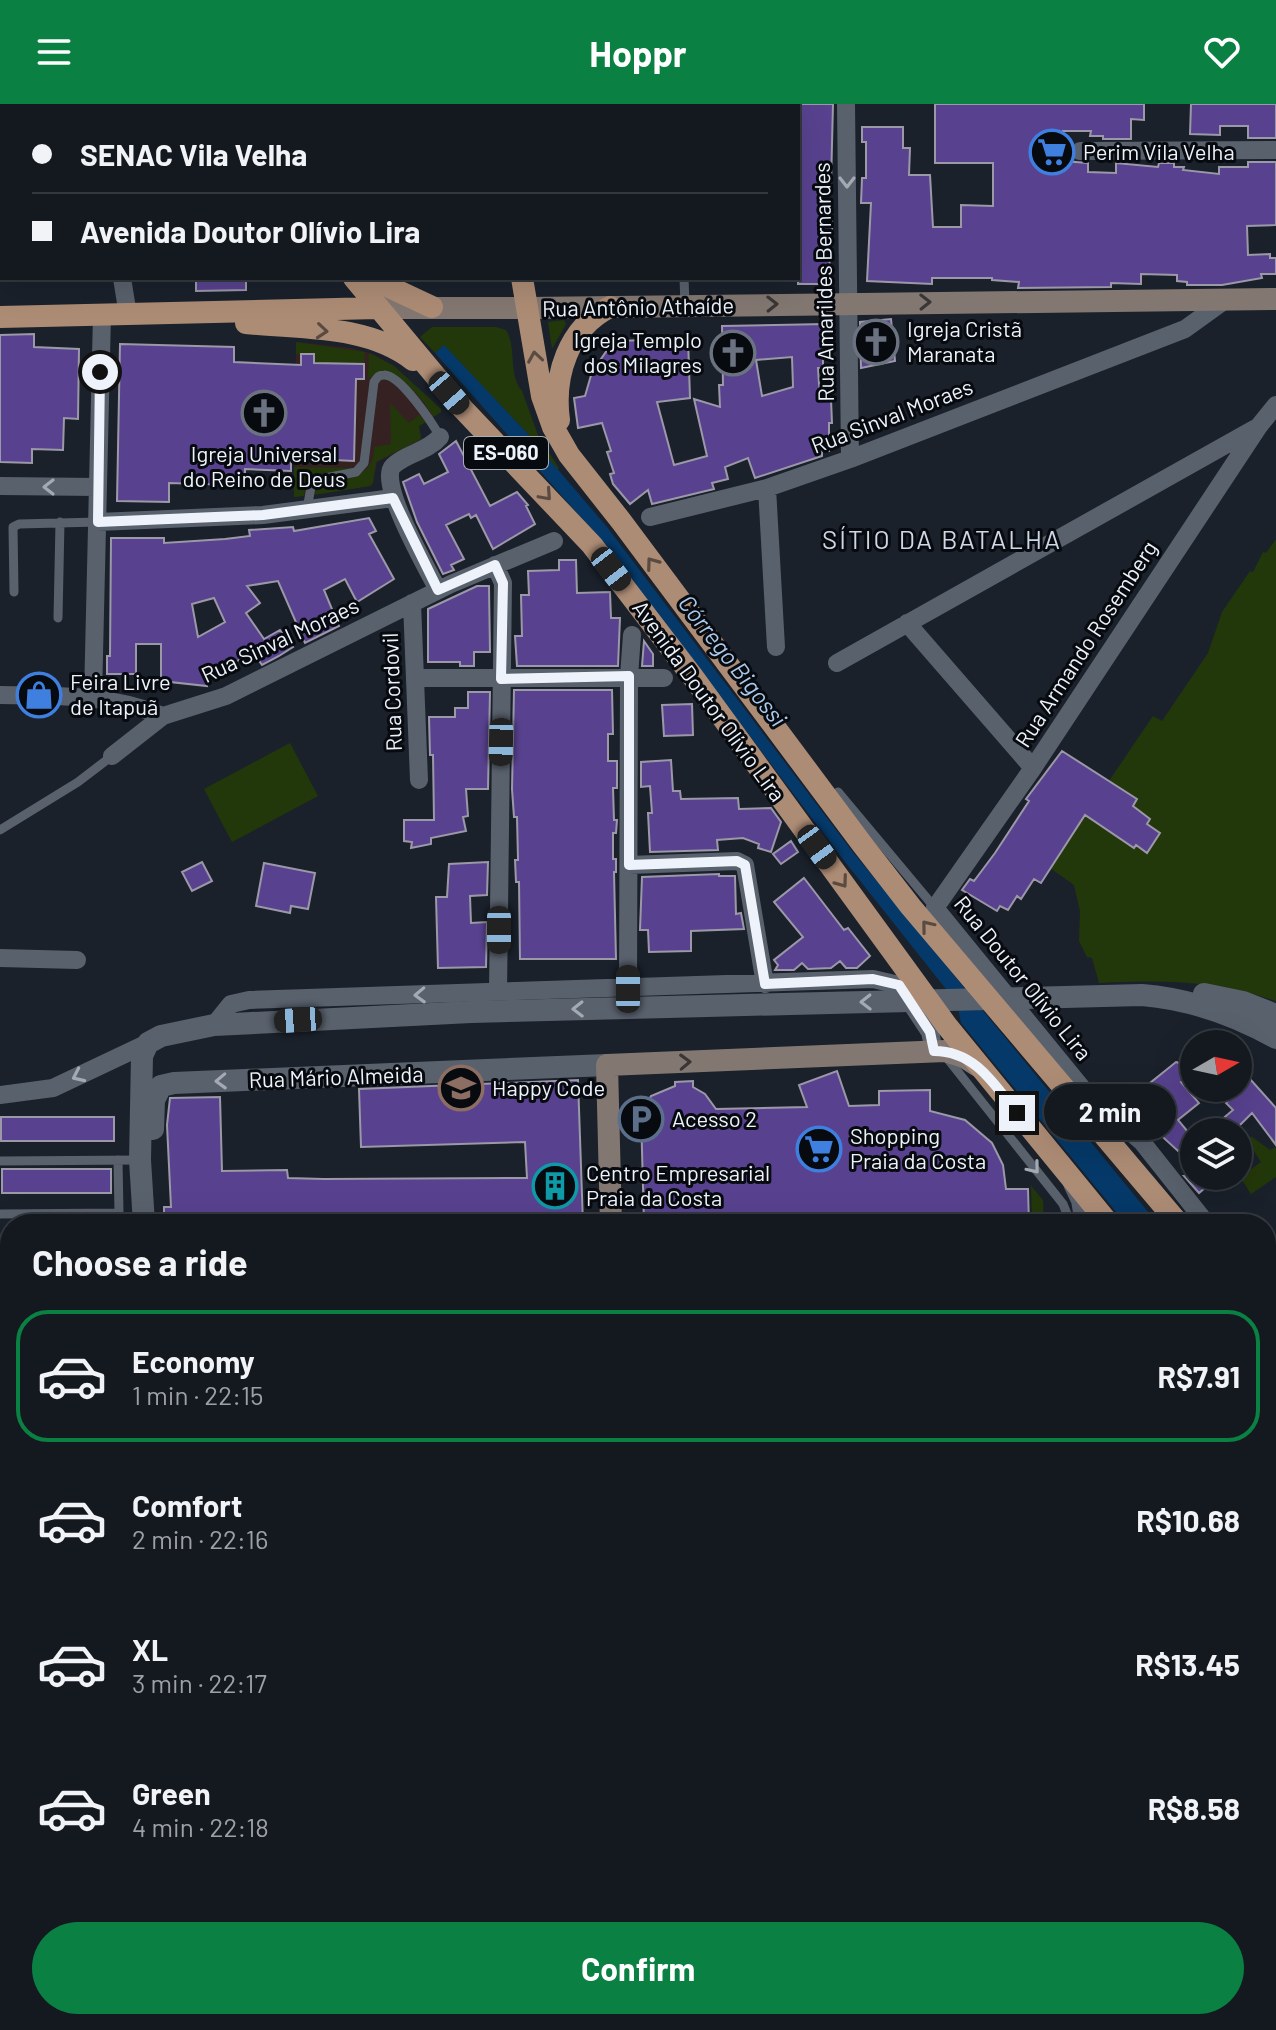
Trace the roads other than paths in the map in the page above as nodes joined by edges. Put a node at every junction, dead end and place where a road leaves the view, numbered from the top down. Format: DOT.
graph roads {
  1 [pos="846,104"];
  2 [pos="1276,150"];
  3 [pos="1080,151"];
  4 [pos="122,280"];
  5 [pos="356,280"];
  6 [pos="374,280"];
  7 [pos="522,280"];
  8 [pos="684,280"];
  9 [pos="1228,298"];
  10 [pos="1276,299"];
  11 [pos="847,304"];
  12 [pos="685,305"];
  13 [pos="432,307"];
  14 [pos="610,307"];
  15 [pos="377,308"];
  16 [pos="528,308"];
  17 [pos="102,315"];
  18 [pos="128,315"];
  19 [pos="161,315"];
  20 [pos="0,317"];
  21 [pos="435,377"];
  22 [pos="1276,405"];
  23 [pos="1259,426"];
  24 [pos="440,437"];
  25 [pos="569,455"];
  26 [pos="850,459"];
  27 [pos="0,486"];
  28 [pos="98,487"];
  29 [pos="767,488"];
  30 [pos="393,498"];
  31 [pos="307,509"];
  32 [pos="650,517"];
  33 [pos="60,522"];
  34 [pos="98,522"];
  35 [pos="554,541"];
  36 [pos="495,565"];
  37 [pos="438,590"];
  38 [pos="14,592"];
  39 [pos="412,603"];
  40 [pos="58,618"];
  41 [pos="907,623"];
  42 [pos="632,635"];
  43 [pos="776,647"];
  44 [pos="837,663"];
  45 [pos="629,676"];
  46 [pos="416,678"];
  47 [pos="664,678"];
  48 [pos="501,679"];
  49 [pos="0,695"];
  50 [pos="93,697"];
  51 [pos="163,716"];
  52 [pos="112,756"];
  53 [pos="1033,768"];
  54 [pos="419,780"];
  55 [pos="838,792"];
  56 [pos="0,830"];
  57 [pos="629,865"];
  58 [pos="935,908"];
  59 [pos="0,958"];
  60 [pos="77,960"];
  61 [pos="765,984"];
  62 [pos="628,989"];
  63 [pos="498,992"];
  64 [pos="1141,995"];
  65 [pos="1276,1015"];
  66 [pos="214,1025"];
  67 [pos="1276,1038"];
  68 [pos="148,1043"];
  69 [pos="934,1051"];
  70 [pos="607,1065"];
  71 [pos="981,1069"];
  72 [pos="0,1095"];
  73 [pos="129,1160"];
  74 [pos="0,1161"];
  75 [pos="1072,1179"];
  76 [pos="0,1214"];
  77 [pos="142,1214"];
  78 [pos="146,1214"];
  79 [pos="611,1214"];
  80 [pos="1067,1214"];
  81 [pos="1084,1214"];
  82 [pos="1101,1214"];
  83 [pos="1171,1214"];
  84 [pos="1199,1214"];
  1 -- 11 [label="street, Rua Amarildes Bernardes, one-way"];
  2 -- 3 [label="street"];
  4 -- 18 [label="street"];
  5 -- 15 [label="main road, Avenida Doutor Olívio Lira"];
  6 -- 13 [label="main road"];
  7 -- 16 [label="main road, ES-060"];
  8 -- 12 [label="lane"];
  9 -- 10 [label="main road, Rua Antônio Athaíde"];
  11 -- 9 [label="main road, Rua Antônio Athaíde, one-way"];
  9 -- 26 [label="street, Rua Sinval Moraes"];
  12 -- 11 [label="main road, Rua Antônio Athaíde, one-way"];
  11 -- 26 [label="street, Rua Amarildes Bernardes"];
  12 -- 14 [label="main road, Rua Antônio Athaíde"];
  13 -- 15 [label="main road, Rua Antônio Athaíde"];
  13 -- 16 [label="main road, Rua Antônio Athaíde"];
  14 -- 16 [label="main road, Rua Antônio Athaíde"];
  14 -- 25 [label="main road"];
  15 -- 19 [label="main road, Rua Antônio Athaíde"];
  15 -- 21 [label="main road, Avenida Doutor Olívio Lira"];
  25 -- 16 [label="main road, Avenida Doutor Olívio Lira / ES-060, one-way"];
  17 -- 18 [label="main road, Rua Antônio Athaíde"];
  17 -- 20 [label="main road, Rua Antônio Athaíde"];
  17 -- 28 [label="street"];
  18 -- 19 [label="main road, Rua Antônio Athaíde"];
  19 -- 21 [label="main road, one-way"];
  21 -- 71 [label="main road, Avenida Doutor Olívio Lira / ES-060, one-way"];
  22 -- 23 [label="street, Rua Armando Rosemberg"];
  23 -- 41 [label="street"];
  23 -- 53 [label="street, Rua Armando Rosemberg"];
  24 -- 30 [label="street"];
  24 -- 31 [label="lane"];
  83 -- 25 [label="main road, Avenida Doutor Olívio Lira / ES-060, one-way"];
  26 -- 29 [label="street, Rua Sinval Moraes"];
  28 -- 27 [label="street, one-way"];
  28 -- 34 [label="street"];
  29 -- 32 [label="street, Rua Sinval Moraes"];
  29 -- 43 [label="street"];
  30 -- 31 [label="street"];
  30 -- 37 [label="street"];
  31 -- 34 [label="street"];
  33 -- 34 [label="lane"];
  33 -- 38 [label="lane"];
  33 -- 40 [label="lane"];
  34 -- 50 [label="street"];
  35 -- 36 [label="street, Rua Sinval Moraes"];
  36 -- 37 [label="street, Rua Sinval Moraes"];
  36 -- 48 [label="street"];
  37 -- 39 [label="street, Rua Sinval Moraes"];
  39 -- 46 [label="street, Rua Cordovil"];
  39 -- 51 [label="street, Rua Sinval Moraes"];
  41 -- 44 [label="street"];
  41 -- 53 [label="street"];
  42 -- 45 [label="street"];
  45 -- 47 [label="street"];
  45 -- 48 [label="street"];
  45 -- 57 [label="street"];
  46 -- 48 [label="street"];
  46 -- 54 [label="street, Rua Cordovil"];
  48 -- 63 [label="street"];
  49 -- 50 [label="street"];
  50 -- 51 [label="street"];
  51 -- 52 [label="street, Rua Sinval Moraes"];
  52 -- 56 [label="lane, Rua Sinval Moraes"];
  53 -- 58 [label="street, Rua Armando Rosemberg"];
  55 -- 58 [label="lane, Rua Doutor Olívio Lira"];
  57 -- 61 [label="street"];
  57 -- 62 [label="street"];
  58 -- 84 [label="street, Rua Doutor Olívio Lira"];
  59 -- 60 [label="street"];
  61 -- 62 [label="street"];
  61 -- 69 [label="street"];
  62 -- 63 [label="street"];
  63 -- 66 [label="street, one-way"];
  64 -- 65 [label="street"];
  64 -- 66 [label="street, one-way"];
  64 -- 67 [label="street"];
  66 -- 68 [label="street"];
  68 -- 72 [label="street, one-way"];
  68 -- 73 [label="street"];
  70 -- 69 [label="main road, Rua Mário Almeida, one-way"];
  69 -- 71 [label="main road, Rua Mário Almeida"];
  69 -- 80 [label="lane, one-way"];
  70 -- 78 [label="street, Rua Mário Almeida, one-way"];
  70 -- 79 [label="main road"];
  71 -- 75 [label="main road, Avenida Doutor Olívio Lira / ES-060"];
  73 -- 74 [label="lane"];
  73 -- 76 [label="lane"];
  73 -- 77 [label="street"];
  75 -- 81 [label="street"];
  75 -- 82 [label="main road, Avenida Doutor Olívio Lira / ES-060"];
}
